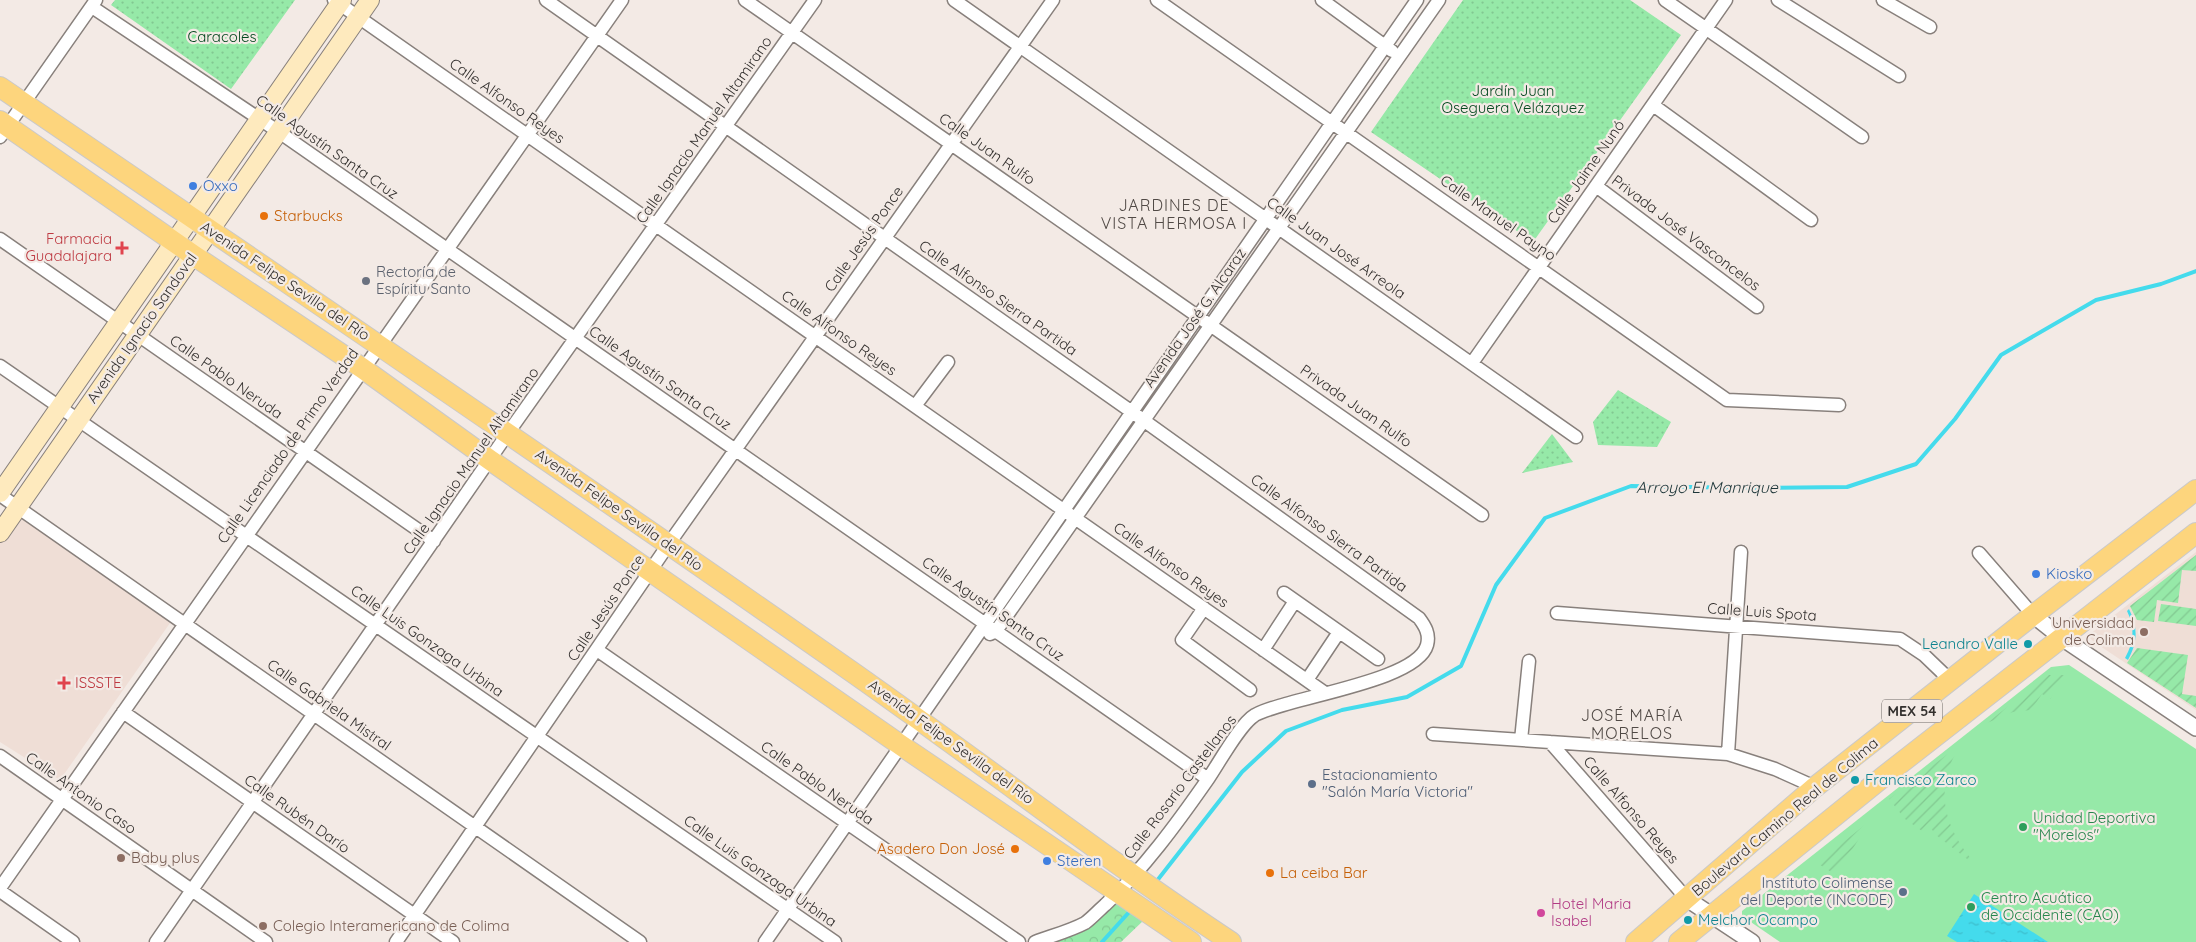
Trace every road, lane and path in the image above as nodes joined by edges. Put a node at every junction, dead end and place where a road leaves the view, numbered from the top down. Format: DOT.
graph roads {
  1 [pos="370,0"];
  2 [pos="546,0"];
  3 [pos="622,0"];
  4 [pos="745,0"];
  5 [pos="815,0"];
  6 [pos="954,0"];
  7 [pos="1053,0"];
  8 [pos="1157,0"];
  9 [pos="1322,0"];
  10 [pos="1417,0"];
  11 [pos="1439,0"];
  12 [pos="1665,0"];
  13 [pos="1726,0"];
  14 [pos="1778,0"];
  15 [pos="1883,0"];
  16 [pos="338,1"];
  17 [pos="94,4"];
  18 [pos="358,17"];
  19 [pos="1930,27"];
  20 [pos="1706,29"];
  21 [pos="792,33"];
  22 [pos="597,36"];
  23 [pos="1020,46"];
  24 [pos="1385,46"];
  25 [pos="1399,56"];
  26 [pos="1899,76"];
  27 [pos="0,87"];
  28 [pos="24,103"];
  29 [pos="1653,105"];
  30 [pos="259,119"];
  31 [pos="1332,122"];
  32 [pos="726,127"];
  33 [pos="3,128"];
  34 [pos="278,132"];
  35 [pos="1346,132"];
  36 [pos="527,135"];
  37 [pos="1862,137"];
  38 [pos="951,144"];
  39 [pos="1596,186"];
  40 [pos="191,218"];
  41 [pos="1266,218"];
  42 [pos="1811,220"];
  43 [pos="656,226"];
  44 [pos="1279,227"];
  45 [pos="210,231"];
  46 [pos="884,238"];
  47 [pos="0,240"];
  48 [pos="174,241"];
  49 [pos="447,250"];
  50 [pos="193,255"];
  51 [pos="1540,267"];
  52 [pos="1757,307"];
  53 [pos="1198,316"];
  54 [pos="118,322"];
  55 [pos="1211,325"];
  56 [pos="138,335"];
  57 [pos="815,337"];
  58 [pos="576,340"];
  59 [pos="380,344"];
  60 [pos="948,362"];
  61 [pos="1472,364"];
  62 [pos="0,366"];
  63 [pos="362,368"];
  64 [pos="1839,405"];
  65 [pos="915,406"];
  66 [pos="60,407"];
  67 [pos="1132,412"];
  68 [pos="78,420"];
  69 [pos="1143,420"];
  70 [pos="508,433"];
  71 [pos="1576,437"];
  72 [pos="735,450"];
  73 [pos="305,451"];
  74 [pos="490,460"];
  75 [pos="2196,490"];
  76 [pos="0,494"];
  77 [pos="18,508"];
  78 [pos="1064,510"];
  79 [pos="1482,515"];
  80 [pos="1075,518"];
  81 [pos="2196,532"];
  82 [pos="0,533"];
  83 [pos="246,536"];
  84 [pos="434,541"];
  85 [pos="668,545"];
  86 [pos="1741,552"];
  87 [pos="1979,553"];
  88 [pos="652,571"];
  89 [pos="1284,594"];
  90 [pos="1295,601"];
  91 [pos="1204,608"];
  92 [pos="1557,613"];
  93 [pos="2033,615"];
  94 [pos="184,624"];
  95 [pos="376,625"];
  96 [pos="1736,626"];
  97 [pos="990,627"];
  98 [pos="1427,629"];
  99 [pos="1339,632"];
  100 [pos="2062,638"];
  101 [pos="597,650"];
  102 [pos="1263,650"];
  103 [pos="1378,659"];
  104 [pos="1529,661"];
  105 [pos="1307,680"];
  106 [pos="1950,680"];
  107 [pos="1250,690"];
  108 [pos="1325,693"];
  109 [pos="123,712"];
  110 [pos="314,714"];
  111 [pos="920,720"];
  112 [pos="2196,728"];
  113 [pos="1433,734"];
  114 [pos="537,737"];
  115 [pos="1521,740"];
  116 [pos="1550,742"];
  117 [pos="902,746"];
  118 [pos="1862,751"];
  119 [pos="1728,754"];
  120 [pos="0,756"];
  121 [pos="1883,777"];
  122 [pos="1208,779"];
  123 [pos="1815,787"];
  124 [pos="62,799"];
  125 [pos="253,802"];
  126 [pos="848,824"];
  127 [pos="475,827"];
  128 [pos="1138,877"];
  129 [pos="0,890"];
  130 [pos="192,890"];
  131 [pos="1122,896"];
  132 [pos="1687,899"];
  133 [pos="788,910"];
  134 [pos="414,915"];
  135 [pos="1712,915"];
  136 [pos="73,942"];
  137 [pos="156,942"];
  138 [pos="266,942"];
  139 [pos="396,942"];
  140 [pos="454,942"];
  141 [pos="640,942"];
  142 [pos="765,942"];
  143 [pos="835,942"];
  144 [pos="1019,942"];
  145 [pos="1035,942"];
  146 [pos="1191,942"];
  147 [pos="1231,942"];
  148 [pos="1636,942"];
  149 [pos="1679,942"];
  150 [pos="1752,942"];
  1 -- 18 [label="main road, Avenida Ignacio Sandoval"];
  2 -- 22 [label="street, Calle Alfonso Sierra Partida"];
  3 -- 22 [label="street, Calle Licenciado de Primo Verdad"];
  4 -- 21 [label="street, Calle Juan Rulfo"];
  5 -- 21 [label="street, Calle Ignacio Manuel Altamirano"];
  6 -- 23 [label="street, Calle Juan José Arreola"];
  7 -- 23 [label="street, Calle Jesús Ponce"];
  8 -- 31 [label="street, Calle Manuel Payno"];
  9 -- 24 [label="street"];
  10 -- 24 [label="street, Avenida José G. Alcaraz"];
  11 -- 25 [label="street, Avenida José G. Alcaraz"];
  12 -- 20 [label="street"];
  13 -- 20 [label="street, Calle Jaime Nunó"];
  14 -- 26 [label="street"];
  15 -- 19 [label="street"];
  16 -- 18 [label="street, Calle Alfonso Reyes"];
  16 -- 30 [label="main road, Avenida Ignacio Sandoval"];
  17 -- 28 [label="street"];
  17 -- 30 [label="street, Calle Agustín Santa Cruz"];
  18 -- 34 [label="main road, Avenida Ignacio Sandoval"];
  18 -- 36 [label="street, Calle Alfonso Reyes"];
  20 -- 29 [label="street, Calle Jaime Nunó"];
  20 -- 37 [label="street"];
  21 -- 32 [label="street, Calle Ignacio Manuel Altamirano"];
  21 -- 38 [label="street, Calle Juan Rulfo"];
  22 -- 32 [label="street, Calle Alfonso Sierra Partida"];
  22 -- 36 [label="street, Calle Licenciado de Primo Verdad"];
  23 -- 38 [label="street, Calle Jesús Ponce"];
  23 -- 41 [label="street, Calle Juan José Arreola"];
  24 -- 25 [label="street"];
  24 -- 31 [label="street, Avenida José G. Alcaraz"];
  25 -- 35 [label="street, Avenida José G. Alcaraz"];
  27 -- 28 [label="main road, Avenida Felipe Sevilla del Río"];
  28 -- 33 [label="street"];
  28 -- 40 [label="main road, Avenida Felipe Sevilla del Río"];
  29 -- 39 [label="street, Calle Jaime Nunó"];
  29 -- 42 [label="street"];
  30 -- 34 [label="street, Calle Agustín Santa Cruz"];
  30 -- 40 [label="main road, Avenida Ignacio Sandoval"];
  31 -- 35 [label="street, Calle Manuel Payno"];
  31 -- 41 [label="street, Avenida José G. Alcaraz"];
  32 -- 43 [label="street, Calle Ignacio Manuel Altamirano"];
  32 -- 46 [label="street, Calle Alfonso Sierra Partida"];
  33 -- 48 [label="main road, Avenida Felipe Sevilla del Río"];
  34 -- 45 [label="main road, Avenida Ignacio Sandoval"];
  34 -- 49 [label="street, Calle Agustín Santa Cruz"];
  35 -- 44 [label="street, Avenida José G. Alcaraz"];
  35 -- 51 [label="street, Calle Manuel Payno"];
  36 -- 43 [label="street, Calle Alfonso Reyes"];
  36 -- 49 [label="street, Calle Licenciado de Primo Verdad"];
  38 -- 46 [label="street, Calle Jesús Ponce"];
  38 -- 53 [label="street, Calle Juan Rulfo"];
  39 -- 51 [label="street, Calle Jaime Nunó"];
  39 -- 52 [label="street, Privada José Vasconcelos"];
  40 -- 45 [label="main road, Avenida Felipe Sevilla del Río"];
  40 -- 48 [label="main road, Avenida Ignacio Sandoval"];
  41 -- 44 [label="street, Calle Juan José Arreola"];
  41 -- 53 [label="street, Avenida José G. Alcaraz"];
  43 -- 57 [label="street, Calle Alfonso Reyes"];
  43 -- 58 [label="street, Calle Ignacio Manuel Altamirano"];
  44 -- 55 [label="street, Avenida José G. Alcaraz"];
  44 -- 61 [label="street, Calle Juan José Arreola"];
  45 -- 50 [label="main road, Avenida Ignacio Sandoval"];
  45 -- 59 [label="main road, Avenida Felipe Sevilla del Río"];
  46 -- 57 [label="street, Calle Jesús Ponce"];
  46 -- 67 [label="street, Calle Alfonso Sierra Partida"];
  47 -- 54 [label="street, Calle Pablo Neruda"];
  48 -- 50 [label="main road, Avenida Felipe Sevilla del Río"];
  48 -- 54 [label="main road, Avenida Ignacio Sandoval"];
  49 -- 58 [label="street, Calle Agustín Santa Cruz"];
  49 -- 59 [label="street, Calle Licenciado de Primo Verdad"];
  50 -- 56 [label="main road, Avenida Ignacio Sandoval"];
  50 -- 63 [label="main road, Avenida Felipe Sevilla del Río"];
  51 -- 61 [label="street, Calle Jaime Nunó"];
  51 -- 64 [label="street, Calle Manuel Payno"];
  53 -- 55 [label="street, Calle Juan Rulfo"];
  53 -- 67 [label="street, Avenida José G. Alcaraz"];
  54 -- 56 [label="street, Calle Pablo Neruda"];
  54 -- 66 [label="main road, Avenida Ignacio Sandoval"];
  55 -- 69 [label="street, Avenida José G. Alcaraz"];
  55 -- 79 [label="street, Privada Juan Rulfo"];
  56 -- 68 [label="main road, Avenida Ignacio Sandoval"];
  56 -- 73 [label="street, Calle Pablo Neruda"];
  57 -- 65 [label="street, Calle Alfonso Reyes"];
  57 -- 72 [label="street, Calle Jesús Ponce"];
  58 -- 70 [label="street, Calle Ignacio Manuel Altamirano"];
  58 -- 72 [label="street, Calle Agustín Santa Cruz"];
  59 -- 63 [label="street, Calle Licenciado de Primo Verdad"];
  59 -- 70 [label="main road, Avenida Felipe Sevilla del Río"];
  60 -- 65 [label="street"];
  61 -- 71 [label="street, Calle Juan José Arreola"];
  62 -- 66 [label="street, Calle Luis Gonzaga Urbina"];
  63 -- 73 [label="street, Calle Licenciado de Primo Verdad"];
  63 -- 74 [label="main road, Avenida Felipe Sevilla del Río"];
  65 -- 78 [label="street, Calle Alfonso Reyes"];
  66 -- 68 [label="street, Calle Luis Gonzaga Urbina"];
  66 -- 76 [label="main road, Avenida Ignacio Sandoval"];
  67 -- 69 [label="street, Calle Alfonso Sierra Partida"];
  67 -- 78 [label="street, Avenida José G. Alcaraz"];
  68 -- 77 [label="main road, Avenida Ignacio Sandoval"];
  68 -- 83 [label="street, Calle Luis Gonzaga Urbina"];
  69 -- 80 [label="street, Avenida José G. Alcaraz"];
  69 -- 98 [label="street, Calle Alfonso Sierra Partida"];
  70 -- 74 [label="street, Calle Ignacio Manuel Altamirano"];
  70 -- 85 [label="main road, Avenida Felipe Sevilla del Río"];
  72 -- 85 [label="street, Calle Jesús Ponce"];
  72 -- 97 [label="street, Calle Agustín Santa Cruz"];
  73 -- 83 [label="street, Calle Licenciado de Primo Verdad"];
  73 -- 84 [label="street, Calle Pablo Neruda"];
  74 -- 84 [label="street, Calle Ignacio Manuel Altamirano"];
  74 -- 88 [label="main road, Avenida Felipe Sevilla del Río"];
  75 -- 93 [label="main road, Boulevard Camino Real de Colima / MEX 54"];
  76 -- 77 [label="street, Calle Gabriela Mistral"];
  77 -- 82 [label="main road, Avenida Ignacio Sandoval"];
  77 -- 94 [label="street, Calle Gabriela Mistral"];
  78 -- 80 [label="street, Calle Alfonso Reyes"];
  78 -- 97 [label="street, Avenida José G. Alcaraz"];
  80 -- 91 [label="street, Calle Alfonso Reyes"];
  80 -- 97 [label="street, Avenida José G. Alcaraz"];
  81 -- 100 [label="main road, Boulevard Camino Real de Colima / MEX 54"];
  83 -- 94 [label="street, Calle Licenciado de Primo Verdad"];
  83 -- 95 [label="street, Calle Luis Gonzaga Urbina"];
  84 -- 95 [label="street, Calle Ignacio Manuel Altamirano"];
  85 -- 88 [label="street, Calle Jesús Ponce"];
  85 -- 111 [label="main road, Avenida Felipe Sevilla del Río"];
  86 -- 96 [label="street"];
  87 -- 93 [label="street"];
  88 -- 101 [label="street, Calle Jesús Ponce"];
  88 -- 117 [label="main road, Avenida Felipe Sevilla del Río"];
  89 -- 90 [label="street"];
  90 -- 99 [label="street"];
  90 -- 102 [label="street"];
  91 -- 102 [label="street, Calle Alfonso Reyes"];
  91 -- 107 [label="street"];
  92 -- 96 [label="street, Calle Luis Spota"];
  93 -- 100 [label="street"];
  93 -- 106 [label="main road, Boulevard Camino Real de Colima / MEX 54"];
  94 -- 109 [label="street, Calle Licenciado de Primo Verdad"];
  94 -- 110 [label="street, Calle Gabriela Mistral"];
  95 -- 110 [label="street, Calle Ignacio Manuel Altamirano"];
  95 -- 114 [label="street, Calle Luis Gonzaga Urbina"];
  96 -- 106 [label="street, Calle Luis Spota"];
  96 -- 119 [label="street"];
  97 -- 111 [label="street"];
  97 -- 122 [label="street, Calle Agustín Santa Cruz"];
  98 -- 108 [label="street, Calle Rosario Castellanos"];
  99 -- 103 [label="street"];
  99 -- 105 [label="street"];
  100 -- 112 [label="street"];
  100 -- 121 [label="main road, Boulevard Camino Real de Colima / MEX 54"];
  101 -- 114 [label="street, Calle Jesús Ponce"];
  101 -- 126 [label="street, Calle Pablo Neruda"];
  102 -- 105 [label="street, Calle Alfonso Reyes"];
  104 -- 115 [label="street"];
  105 -- 108 [label="street, Calle Alfonso Reyes"];
  106 -- 118 [label="main road, Boulevard Camino Real de Colima / MEX 54"];
  108 -- 122 [label="street, Calle Rosario Castellanos"];
  109 -- 124 [label="street, Calle Licenciado de Primo Verdad"];
  109 -- 125 [label="street, Calle Rubén Darío"];
  110 -- 125 [label="street, Calle Ignacio Manuel Altamirano"];
  110 -- 127 [label="street, Calle Gabriela Mistral"];
  111 -- 117 [label="street"];
  111 -- 128 [label="main road, Avenida Felipe Sevilla del Río"];
  113 -- 115 [label="street"];
  114 -- 127 [label="street, Calle Jesús Ponce"];
  114 -- 133 [label="street, Calle Luis Gonzaga Urbina"];
  115 -- 116 [label="street"];
  116 -- 119 [label="street"];
  116 -- 132 [label="street, Calle Alfonso Reyes"];
  117 -- 126 [label="street"];
  117 -- 131 [label="main road, Avenida Felipe Sevilla del Río"];
  118 -- 121 [label="main road"];
  118 -- 123 [label="main road, Boulevard Camino Real de Colima / MEX 54"];
  119 -- 123 [label="street"];
  120 -- 124 [label="street, Calle Antonio Caso"];
  121 -- 135 [label="main road, Boulevard Camino Real de Colima / MEX 54"];
  122 -- 128 [label="street, Calle Rosario Castellanos"];
  123 -- 132 [label="main road, Boulevard Camino Real de Colima / MEX 54"];
  124 -- 129 [label="street, Calle Licenciado de Primo Verdad"];
  124 -- 130 [label="street, Calle Antonio Caso"];
  125 -- 130 [label="street, Calle Ignacio Manuel Altamirano"];
  125 -- 134 [label="street, Calle Rubén Darío"];
  126 -- 133 [label="street"];
  126 -- 144 [label="street, Calle Pablo Neruda"];
  127 -- 134 [label="street, Calle Jesús Ponce"];
  127 -- 141 [label="street, Calle Gabriela Mistral"];
  128 -- 131 [label="street, Calle Rosario Castellanos"];
  128 -- 147 [label="main road, Avenida Felipe Sevilla del Río"];
  129 -- 136 [label="street"];
  130 -- 137 [label="street, Calle Ignacio Manuel Altamirano"];
  130 -- 138 [label="street, Calle Antonio Caso"];
  131 -- 145 [label="street, Calle Rosario Castellanos"];
  131 -- 146 [label="main road, Avenida Felipe Sevilla del Río"];
  132 -- 135 [label="street"];
  132 -- 148 [label="main road, Boulevard Camino Real de Colima / MEX 54"];
  133 -- 142 [label="street"];
  133 -- 143 [label="street, Calle Luis Gonzaga Urbina"];
  134 -- 139 [label="street, Calle Jesús Ponce"];
  134 -- 140 [label="street, Calle Rubén Darío"];
  135 -- 149 [label="main road, Boulevard Camino Real de Colima / MEX 54"];
  135 -- 150 [label="street"];
}
